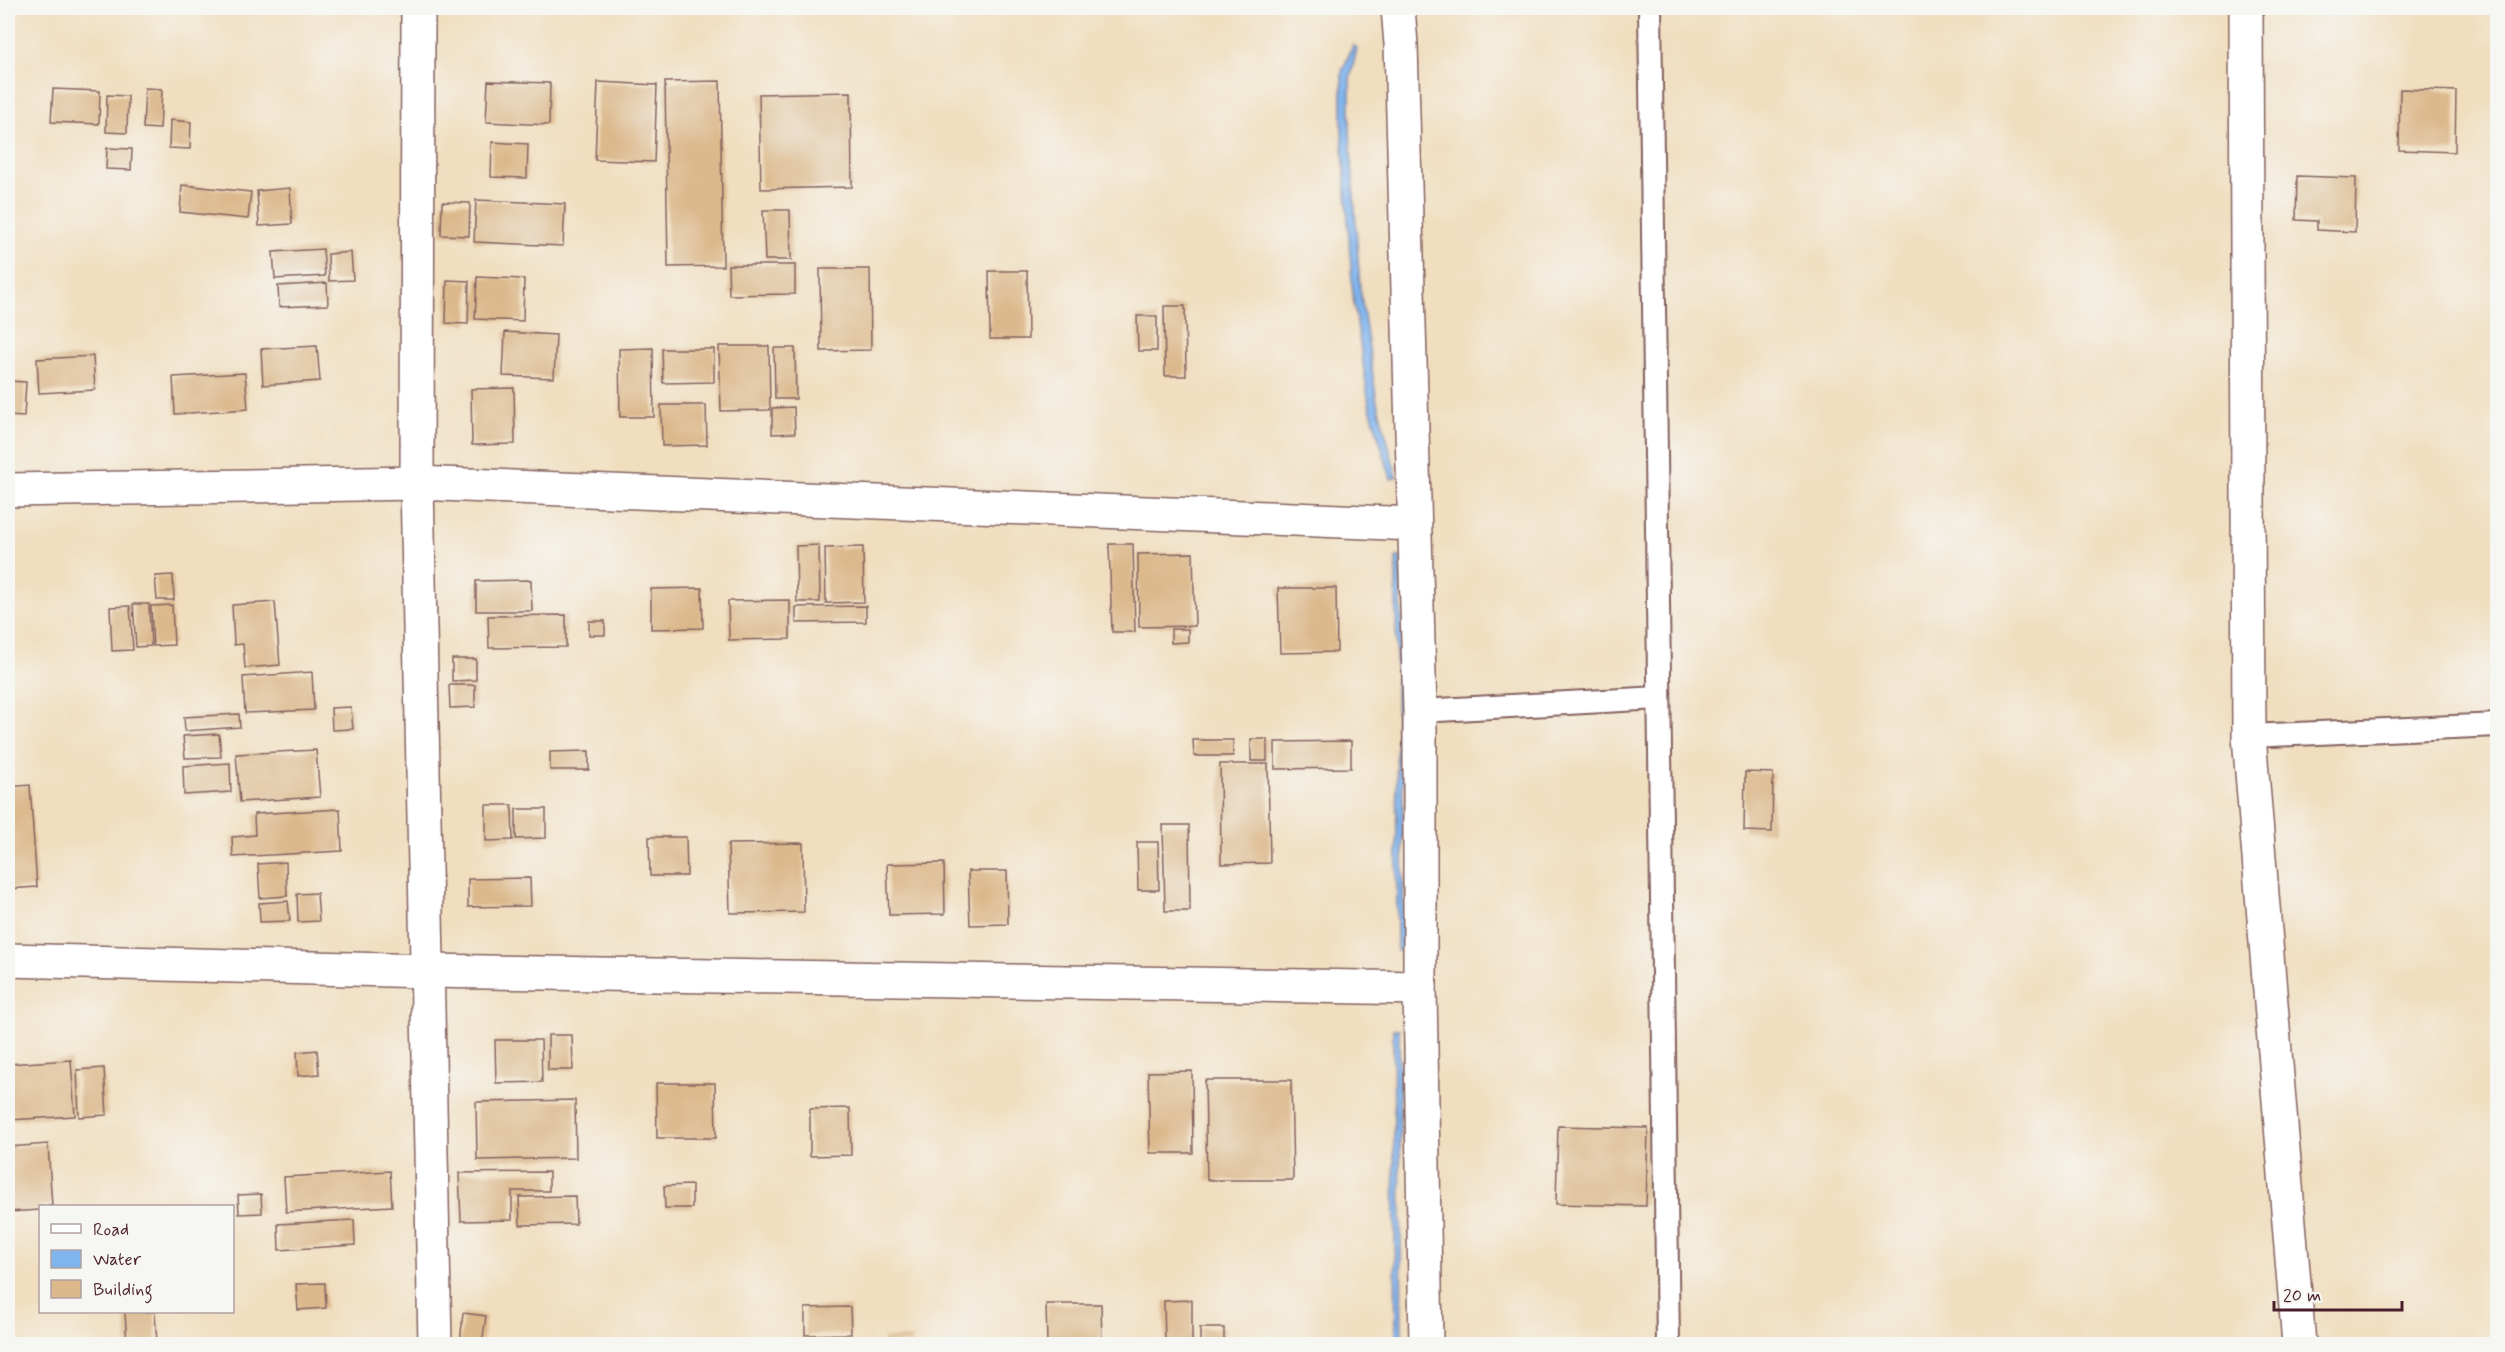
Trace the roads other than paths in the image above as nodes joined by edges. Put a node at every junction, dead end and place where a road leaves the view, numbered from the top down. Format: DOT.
graph roads {
  1 [pos="418,8"];
  2 [pos="1398,8"];
  3 [pos="1650,8"];
  4 [pos="2246,8"];
  5 [pos="417,483"];
  6 [pos="8,490"];
  7 [pos="1414,524"];
  8 [pos="1659,698"];
  9 [pos="1420,711"];
  10 [pos="2498,725"];
  11 [pos="2249,736"];
  12 [pos="8,960"];
  13 [pos="427,971"];
  14 [pos="1420,988"];
  15 [pos="435,1344"];
  16 [pos="1426,1344"];
  17 [pos="1668,1344"];
  18 [pos="2299,1344"];
  1 -- 5 [label="street"];
  2 -- 7 [label="street"];
  3 -- 8 [label="lane"];
  4 -- 11 [label="street"];
  5 -- 6 [label="street"];
  5 -- 7 [label="street"];
  5 -- 13 [label="street"];
  7 -- 9 [label="street"];
  8 -- 9 [label="lane"];
  8 -- 17 [label="lane"];
  9 -- 14 [label="street"];
  10 -- 11 [label="lane"];
  11 -- 18 [label="street"];
  12 -- 13 [label="street"];
  13 -- 14 [label="street"];
  13 -- 15 [label="street"];
  14 -- 16 [label="street"];
}
